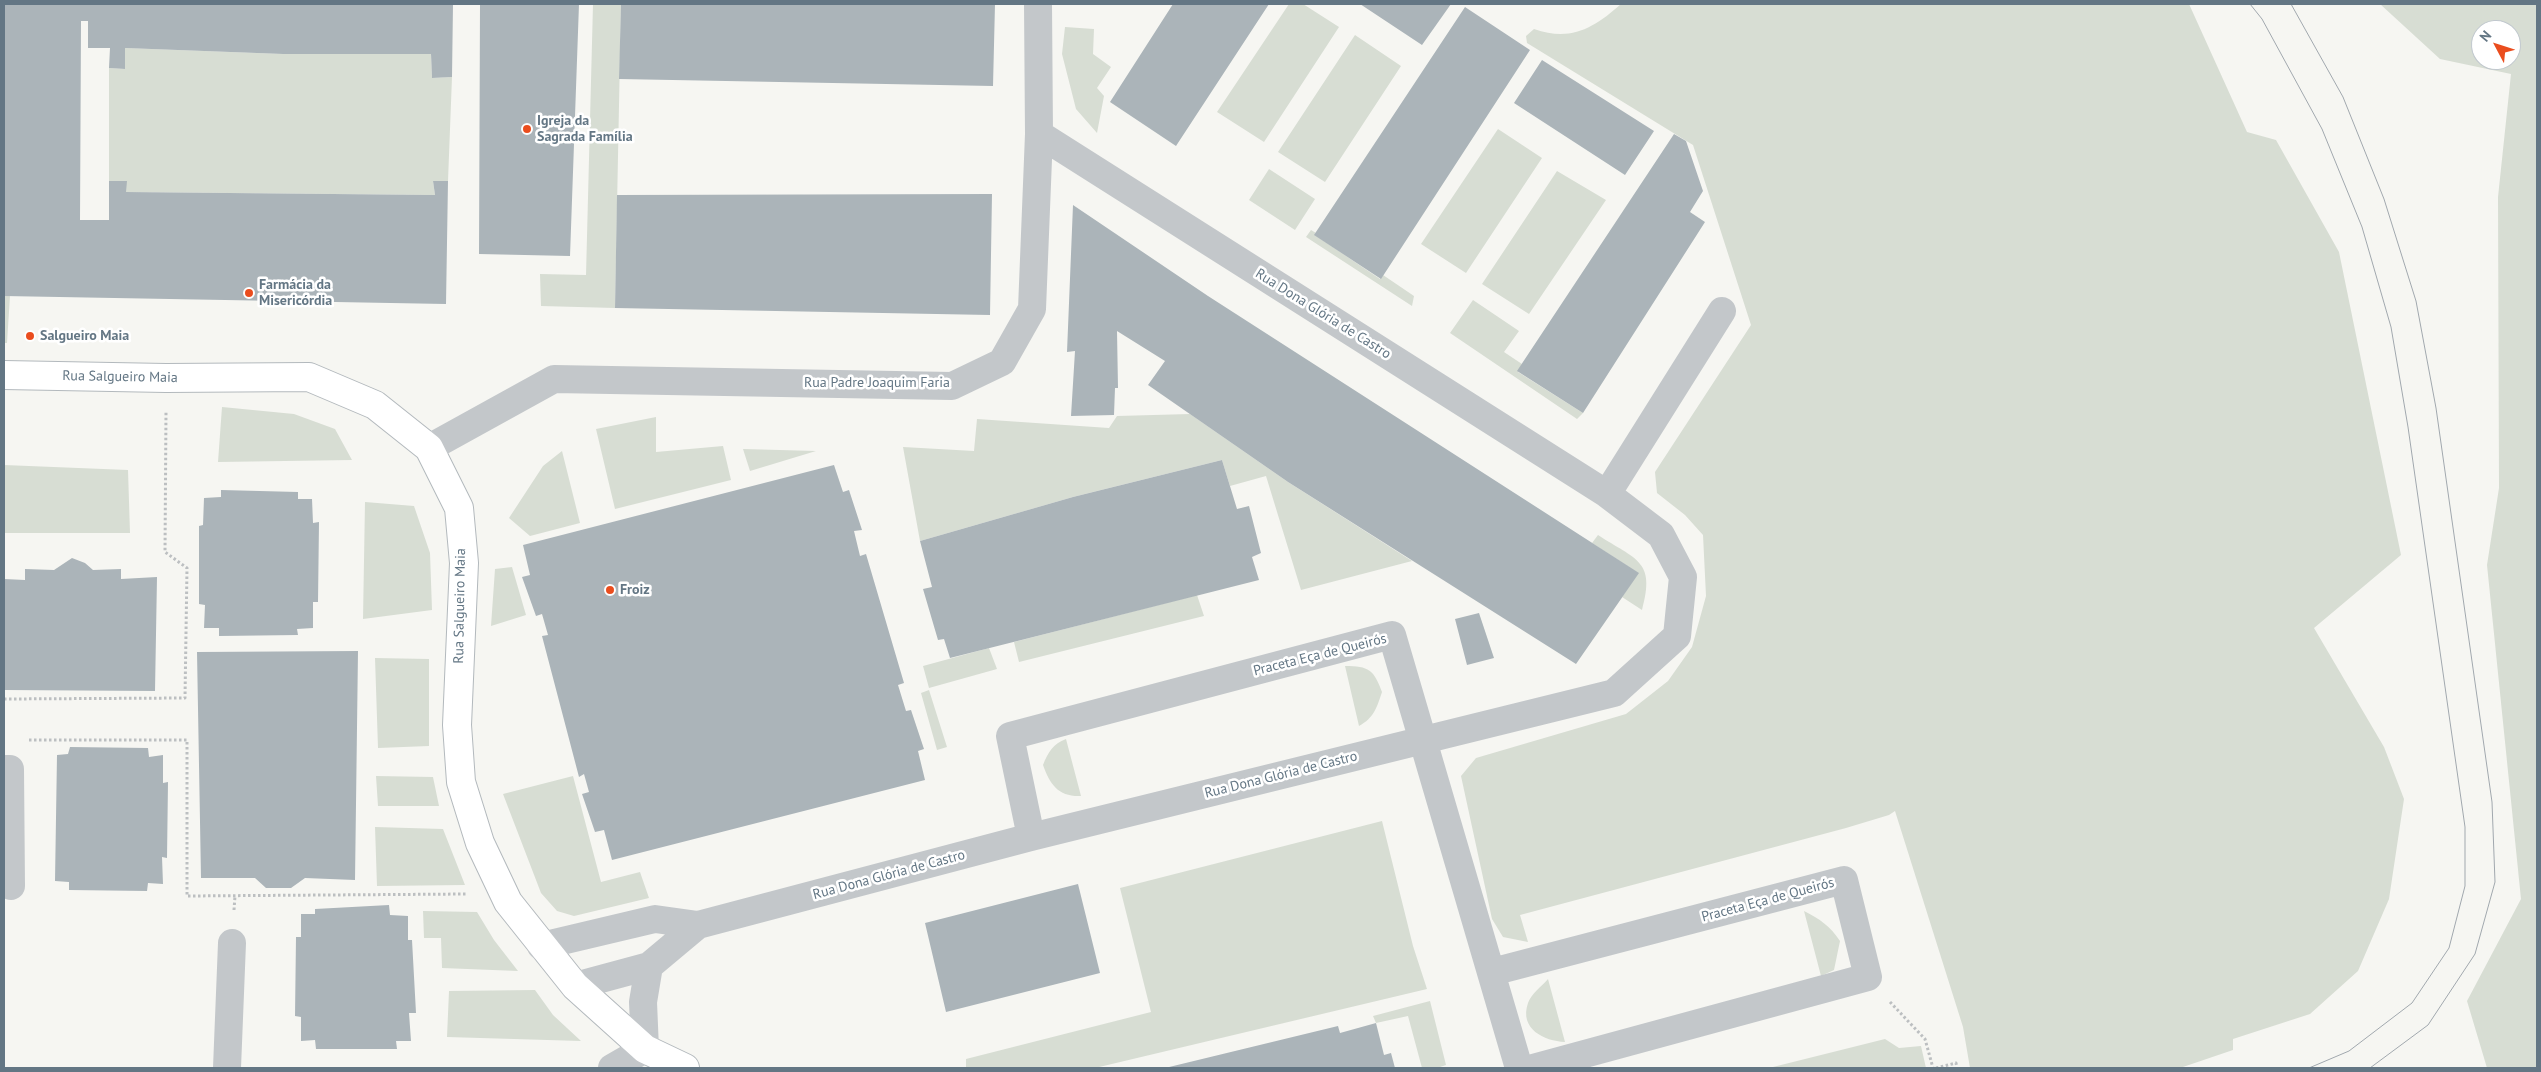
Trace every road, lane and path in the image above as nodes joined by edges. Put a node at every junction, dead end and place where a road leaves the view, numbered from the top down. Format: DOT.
graph roads {
  1 [pos="1038,4"];
  2 [pos="1039,134"];
  3 [pos="1722,311"];
  4 [pos="4,375"];
  5 [pos="166,378"];
  6 [pos="429,448"];
  7 [pos="1607,494"];
  8 [pos="4,700"];
  9 [pos="1424,740"];
  10 [pos="7,769"];
  11 [pos="1031,838"];
  12 [pos="11,886"];
  13 [pos="505,894"];
  14 [pos="698,925"];
  15 [pos="232,943"];
  16 [pos="542,946"];
  17 [pos="649,966"];
  18 [pos="1492,972"];
  19 [pos="1868,977"];
  20 [pos="575,986"];
  21 [pos="644,1049"];
  22 [pos="227,1068"];
  23 [pos="612,1068"];
  24 [pos="685,1068"];
  25 [pos="1519,1068"];
  26 [pos="1534,1068"];
  27 [pos="1934,1068"];
  28 [pos="1957,1068"];
  1 -- 2 [label="street, Rua Padre Joaquim Faria"];
  2 -- 6 [label="street, Rua Padre Joaquim Faria"];
  2 -- 7 [label="street, Rua Dona Glória de Castro"];
  3 -- 7 [label="street"];
  4 -- 5 [label="street, Rua Salgueiro Maia"];
  5 -- 6 [label="street, Rua Salgueiro Maia"];
  5 -- 8 [label="path"];
  6 -- 13 [label="street, Rua Salgueiro Maia"];
  7 -- 9 [label="street, Rua Dona Glória de Castro"];
  9 -- 11 [label="street, Rua Dona Glória de Castro"];
  9 -- 11 [label="street, Praceta Eça de Queirós"];
  9 -- 18 [label="street, Praceta Eça de Queirós"];
  10 -- 12 [label="street"];
  10 -- 13 [label="path"];
  11 -- 14 [label="street, Rua Dona Glória de Castro"];
  13 -- 16 [label="street, Rua Salgueiro Maia"];
  14 -- 16 [label="street, Rua Dona Glória de Castro"];
  14 -- 17 [label="street, Rua Dona Glória de Castro"];
  15 -- 22 [label="street"];
  16 -- 20 [label="street, Rua Salgueiro Maia"];
  17 -- 20 [label="street, Rua Dona Glória de Castro"];
  17 -- 21 [label="street"];
  18 -- 19 [label="street, Praceta Eça de Queirós"];
  18 -- 25 [label="street, Praceta Eça de Queirós"];
  19 -- 26 [label="street"];
  19 -- 27 [label="path"];
  20 -- 21 [label="street, Rua Salgueiro Maia"];
  21 -- 23 [label="street"];
  21 -- 24 [label="street, Rua Salgueiro Maia"];
  27 -- 28 [label="path"];
}
